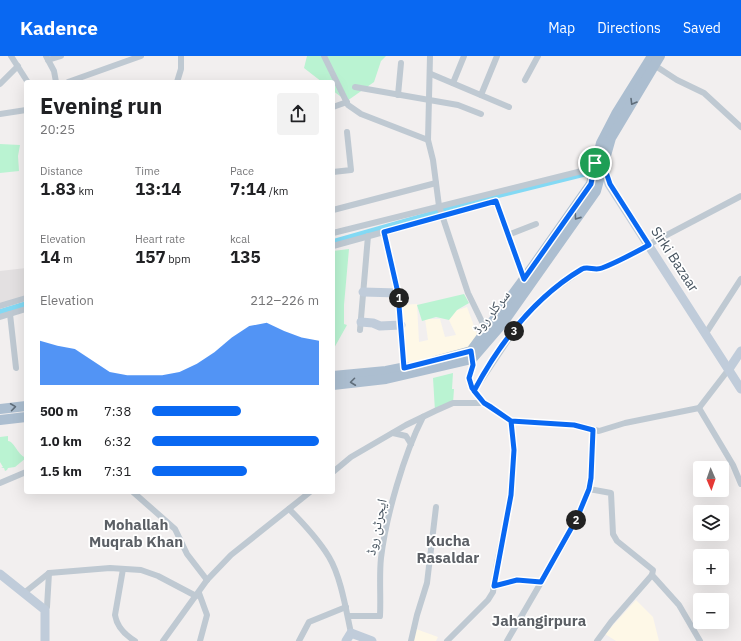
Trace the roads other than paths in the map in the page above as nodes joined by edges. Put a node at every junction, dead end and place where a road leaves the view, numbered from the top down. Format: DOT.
graph roads {
  1 [pos="11,56"];
  2 [pos="61,56"];
  3 [pos="141,56"];
  4 [pos="181,56"];
  5 [pos="324,56"];
  6 [pos="430,56"];
  7 [pos="464,56"];
  8 [pos="497,56"];
  9 [pos="538,56"];
  10 [pos="660,56"];
  11 [pos="47,58"];
  12 [pos="653,61"];
  13 [pos="401,63"];
  14 [pos="18,66"];
  15 [pos="431,74"];
  16 [pos="27,80"];
  17 [pos="55,80"];
  18 [pos="74,80"];
  19 [pos="177,80"];
  20 [pos="525,80"];
  21 [pos="453,83"];
  22 [pos="0,84"];
  23 [pos="355,87"];
  24 [pos="398,95"];
  25 [pos="480,95"];
  26 [pos="430,101"];
  27 [pos="347,102"];
  28 [pos="335,106"];
  29 [pos="509,107"];
  30 [pos="24,110"];
  31 [pos="0,114"];
  32 [pos="481,114"];
  33 [pos="741,127"];
  34 [pos="347,132"];
  35 [pos="428,140"];
  36 [pos="599,163"];
  37 [pos="582,171"];
  38 [pos="335,172"];
  39 [pos="436,182"];
  40 [pos="594,185"];
  41 [pos="741,196"];
  42 [pos="439,206"];
  43 [pos="335,209"];
  44 [pos="442,215"];
  45 [pos="536,224"];
  46 [pos="384,232"];
  47 [pos="335,233"];
  48 [pos="508,235"];
  49 [pos="368,236"];
  50 [pos="335,245"];
  51 [pos="649,245"];
  52 [pos="524,279"];
  53 [pos="741,279"];
  54 [pos="363,292"];
  55 [pos="398,293"];
  56 [pos="24,299"];
  57 [pos="0,306"];
  58 [pos="24,310"];
  59 [pos="10,314"];
  60 [pos="0,317"];
  61 [pos="401,325"];
  62 [pos="361,326"];
  63 [pos="486,330"];
  64 [pos="706,333"];
  65 [pos="741,351"];
  66 [pos="472,355"];
  67 [pos="16,368"];
  68 [pos="404,368"];
  69 [pos="728,369"];
  70 [pos="335,376"];
  71 [pos="335,385"];
  72 [pos="741,388"];
  73 [pos="474,391"];
  74 [pos="484,403"];
  75 [pos="24,406"];
  76 [pos="699,408"];
  77 [pos="0,409"];
  78 [pos="24,417"];
  79 [pos="423,417"];
  80 [pos="0,420"];
  81 [pos="511,421"];
  82 [pos="593,430"];
  83 [pos="392,433"];
  84 [pos="411,444"];
  85 [pos="741,464"];
  86 [pos="735,468"];
  87 [pos="335,470"];
  88 [pos="24,473"];
  89 [pos="0,483"];
  90 [pos="741,484"];
  91 [pos="589,489"];
  92 [pos="135,494"];
  93 [pos="308,494"];
  94 [pos="436,507"];
  95 [pos="289,510"];
  96 [pos="123,569"];
  97 [pos="49,573"];
  98 [pos="0,574"];
  99 [pos="652,575"];
  100 [pos="208,580"];
  101 [pos="541,582"];
  102 [pos="494,586"];
  103 [pos="24,593"];
  104 [pos="198,595"];
  105 [pos="346,607"];
  106 [pos="45,610"];
  107 [pos="348,616"];
  108 [pos="349,637"];
  109 [pos="45,641"];
  110 [pos="135,641"];
  111 [pos="163,641"];
  112 [pos="200,641"];
  113 [pos="299,641"];
  114 [pos="372,641"];
  115 [pos="411,641"];
  116 [pos="447,641"];
  117 [pos="506,641"];
  118 [pos="597,641"];
  119 [pos="700,641"];
  1 -- 14 [label="street"];
  2 -- 11 [label="street"];
  3 -- 18 [label="street"];
  4 -- 19 [label="street"];
  5 -- 27 [label="street"];
  6 -- 15 [label="street"];
  7 -- 21 [label="street"];
  8 -- 25 [label="street"];
  9 -- 20 [label="street"];
  10 -- 12 [label="main road, سرکلر روڈ"];
  11 -- 17 [label="street"];
  12 -- 33 [label="street"];
  12 -- 36 [label="main road, سرکلر روڈ"];
  13 -- 24 [label="street"];
  14 -- 16 [label="street"];
  14 -- 22 [label="street"];
  15 -- 21 [label="street"];
  15 -- 26 [label="street"];
  21 -- 25 [label="street"];
  23 -- 24 [label="street"];
  24 -- 26 [label="street"];
  25 -- 29 [label="street"];
  26 -- 32 [label="street"];
  26 -- 35 [label="street"];
  27 -- 28 [label="street"];
  27 -- 35 [label="street"];
  30 -- 31 [label="street"];
  34 -- 38 [label="street"];
  35 -- 39 [label="street"];
  36 -- 40 [label="main road, سرکلر روڈ"];
  36 -- 51 [label="main road, Sirki Bazaar"];
  37 -- 42 [label="street"];
  39 -- 42 [label="street"];
  39 -- 43 [label="street"];
  40 -- 52 [label="main road"];
  40 -- 66 [label="main road, سرکلر روڈ, one-way"];
  41 -- 51 [label="street"];
  42 -- 44 [label="street"];
  42 -- 47 [label="street"];
  44 -- 46 [label="street"];
  44 -- 48 [label="street"];
  44 -- 63 [label="street"];
  45 -- 48 [label="street"];
  46 -- 49 [label="street"];
  46 -- 55 [label="street"];
  48 -- 52 [label="street"];
  49 -- 50 [label="street"];
  49 -- 54 [label="street"];
  51 -- 64 [label="main road, Sirki Bazaar"];
  51 -- 73 [label="street"];
  52 -- 63 [label="main road"];
  53 -- 64 [label="street"];
  54 -- 55 [label="main road"];
  54 -- 62 [label="street"];
  55 -- 61 [label="street"];
  56 -- 57 [label="street"];
  58 -- 59 [label="street"];
  59 -- 60 [label="street"];
  59 -- 67 [label="street"];
  61 -- 62 [label="main road"];
  61 -- 68 [label="street"];
  63 -- 66 [label="main road"];
  64 -- 69 [label="main road, Sirki Bazaar"];
  65 -- 69 [label="main road"];
  66 -- 68 [label="main road"];
  66 -- 71 [label="main road, one-way"];
  66 -- 73 [label="street"];
  68 -- 70 [label="main road"];
  69 -- 72 [label="main road, Sirki Bazaar"];
  69 -- 76 [label="street"];
  73 -- 74 [label="street"];
  74 -- 79 [label="street"];
  74 -- 81 [label="street"];
  77 -- 75 [label="main road, one-way"];
  76 -- 82 [label="street"];
  76 -- 86 [label="street"];
  78 -- 80 [label="main road"];
  79 -- 83 [label="street"];
  79 -- 84 [label="street, ایجرٹن روڈ"];
  81 -- 82 [label="street"];
  81 -- 102 [label="street"];
  82 -- 91 [label="street"];
  83 -- 84 [label="street"];
  83 -- 87 [label="street"];
  84 -- 107 [label="street, ایجرٹن روڈ"];
  85 -- 86 [label="street"];
  86 -- 90 [label="street"];
  88 -- 89 [label="street"];
  91 -- 99 [label="street"];
  91 -- 101 [label="street"];
  92 -- 100 [label="street"];
  93 -- 95 [label="street"];
  94 -- 115 [label="street"];
  95 -- 100 [label="street"];
  95 -- 105 [label="street"];
  96 -- 97 [label="street"];
  96 -- 104 [label="street"];
  96 -- 110 [label="street"];
  97 -- 103 [label="street"];
  97 -- 106 [label="street"];
  98 -- 103 [label="main road"];
  99 -- 118 [label="street"];
  99 -- 119 [label="street"];
  100 -- 104 [label="street"];
  101 -- 102 [label="street"];
  101 -- 117 [label="street"];
  102 -- 116 [label="street"];
  103 -- 106 [label="main road"];
  104 -- 111 [label="street"];
  104 -- 112 [label="street"];
  105 -- 107 [label="street"];
  105 -- 113 [label="street"];
  106 -- 109 [label="main road"];
  107 -- 108 [label="street"];
  108 -- 114 [label="main road"];
}
